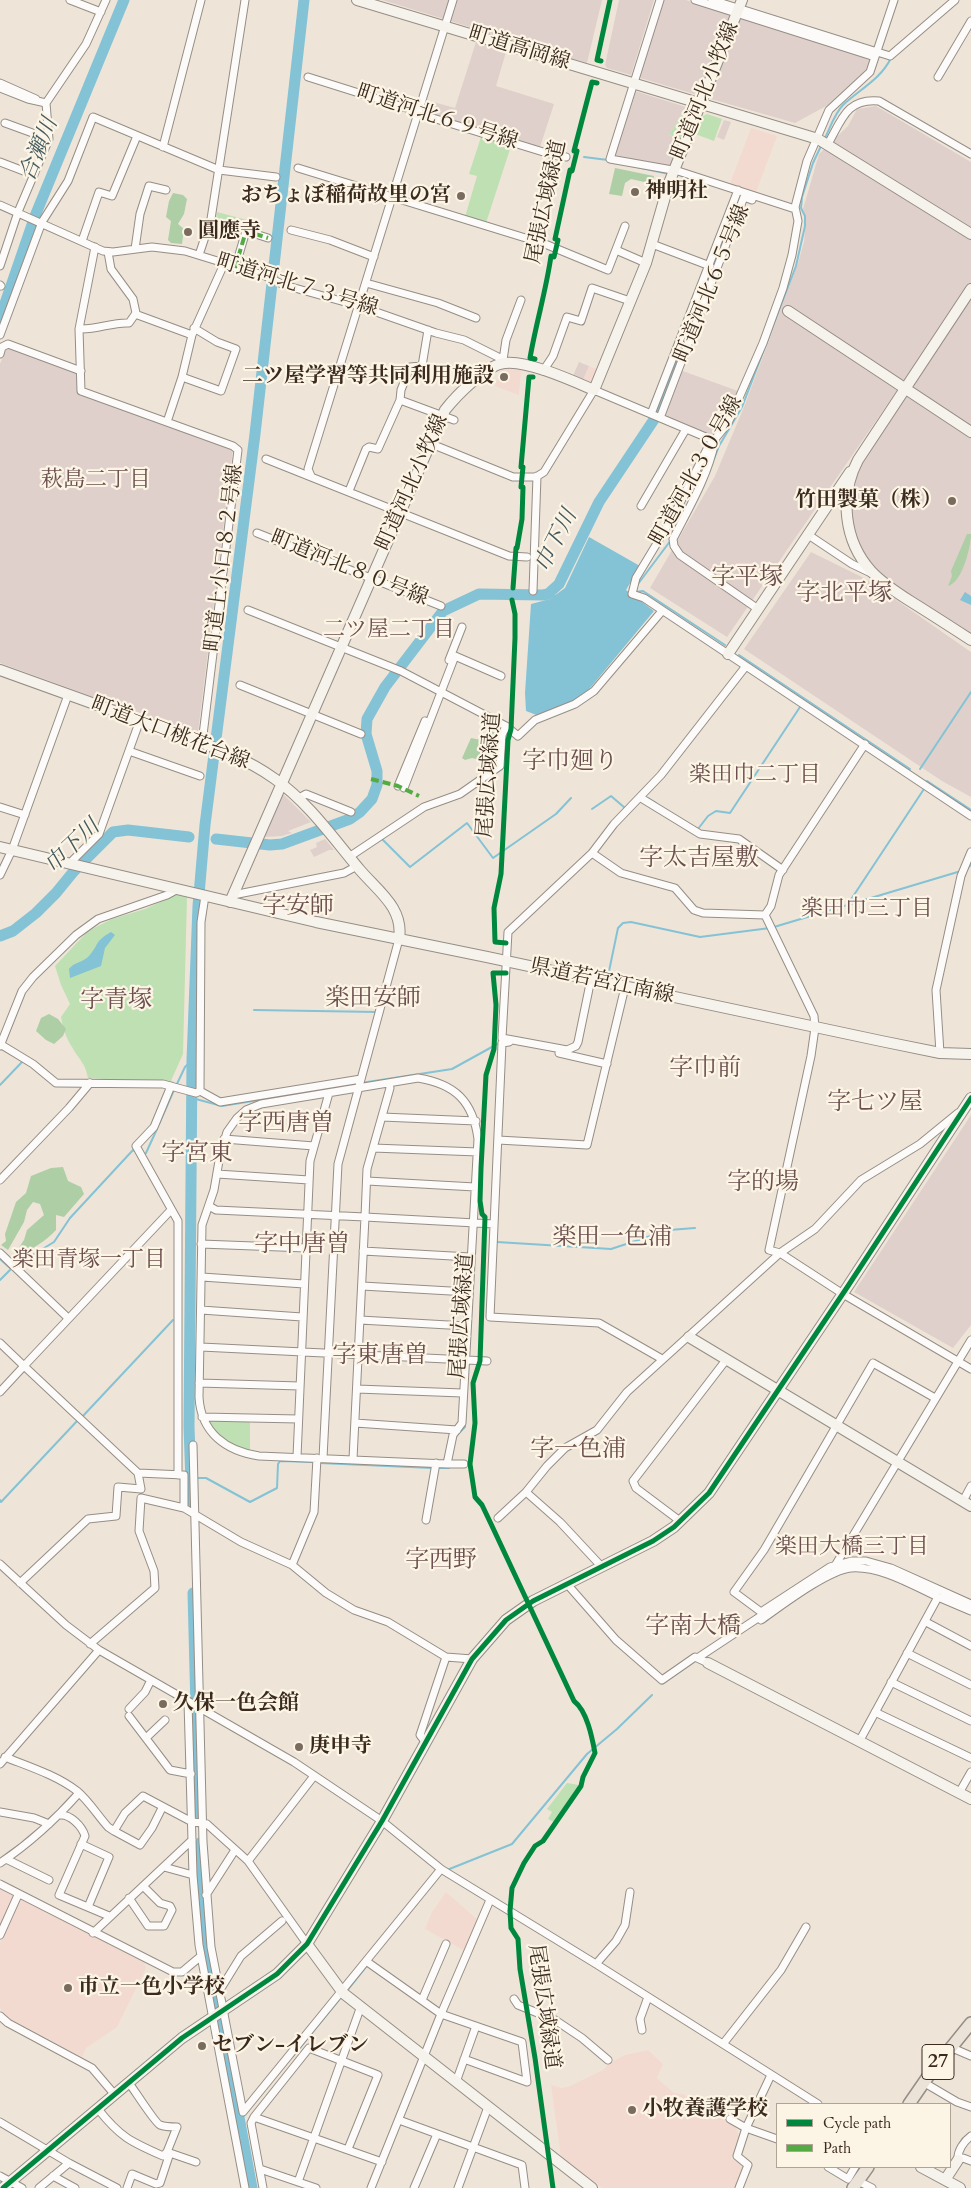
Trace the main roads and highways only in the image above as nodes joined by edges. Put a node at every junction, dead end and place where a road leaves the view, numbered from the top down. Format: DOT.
graph roads {
  1 [pos="971,2022"];
  2 [pos="910,2103"];
  3 [pos="867,2168"];
  4 [pos="855,2184"];
  1 -- 2 [label="main road, 27"];
  3 -- 4 [label="main road"];
}
